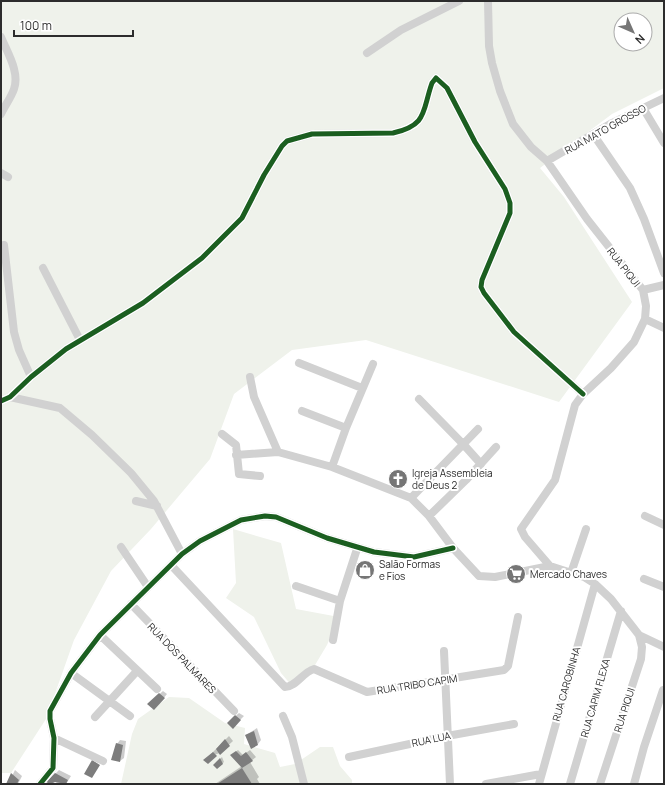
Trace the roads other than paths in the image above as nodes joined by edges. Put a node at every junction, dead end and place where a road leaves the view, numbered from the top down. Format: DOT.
graph roads {
  1 [pos="459,1"];
  2 [pos="488,1"];
  3 [pos="1,37"];
  4 [pos="367,52"];
  5 [pos="664,98"];
  6 [pos="642,108"];
  7 [pos="1,114"];
  8 [pos="593,134"];
  9 [pos="664,143"];
  10 [pos="547,161"];
  11 [pos="4,245"];
  12 [pos="43,268"];
  13 [pos="664,273"];
  14 [pos="664,285"];
  15 [pos="643,290"];
  16 [pos="645,319"];
  17 [pos="664,328"];
  18 [pos="80,340"];
  19 [pos="299,363"];
  20 [pos="373,364"];
  21 [pos="31,377"];
  22 [pos="250,377"];
  23 [pos="362,388"];
  24 [pos="583,394"];
  25 [pos="10,397"];
  26 [pos="419,399"];
  27 [pos="1,401"];
  28 [pos="302,411"];
  29 [pos="346,428"];
  30 [pos="478,429"];
  31 [pos="222,434"];
  32 [pos="464,444"];
  33 [pos="496,446"];
  34 [pos="278,452"];
  35 [pos="236,456"];
  36 [pos="481,464"];
  37 [pos="332,467"];
  38 [pos="260,476"];
  39 [pos="411,498"];
  40 [pos="136,501"];
  41 [pos="157,506"];
  42 [pos="429,516"];
  43 [pos="646,516"];
  44 [pos="664,525"];
  45 [pos="586,529"];
  46 [pos="121,547"];
  47 [pos="357,548"];
  48 [pos="453,548"];
  49 [pos="182,554"];
  50 [pos="171,565"];
  51 [pos="550,566"];
  52 [pos="571,572"];
  53 [pos="644,579"];
  54 [pos="595,584"];
  55 [pos="296,586"];
  56 [pos="148,587"];
  57 [pos="664,587"];
  58 [pos="340,600"];
  59 [pos="131,604"];
  60 [pos="621,612"];
  61 [pos="518,617"];
  62 [pos="100,635"];
  63 [pos="639,635"];
  64 [pos="333,640"];
  65 [pos="664,647"];
  66 [pos="444,651"];
  67 [pos="136,671"];
  68 [pos="71,674"];
  69 [pos="444,680"];
  70 [pos="157,689"];
  71 [pos="663,690"];
  72 [pos="109,701"];
  73 [pos="234,711"];
  74 [pos="130,716"];
  75 [pos="283,716"];
  76 [pos="95,717"];
  77 [pos="514,724"];
  78 [pos="447,736"];
  79 [pos="54,738"];
  80 [pos="349,757"];
  81 [pos="103,761"];
  82 [pos="541,774"];
  83 [pos="40,784"];
  84 [pos="304,784"];
  85 [pos="450,784"];
  86 [pos="486,784"];
  87 [pos="539,784"];
  88 [pos="570,784"];
  89 [pos="600,784"];
  90 [pos="634,784"];
  1 -- 4 [label="street"];
  2 -- 10 [label="street, RUA PIQUI"];
  3 -- 7 [label="street"];
  5 -- 6 [label="street, RUA MATO GROSSO"];
  6 -- 8 [label="street, RUA MATO GROSSO"];
  6 -- 9 [label="street"];
  8 -- 10 [label="street, RUA MATO GROSSO"];
  8 -- 13 [label="street"];
  10 -- 15 [label="street, RUA PIQUI"];
  11 -- 21 [label="street"];
  12 -- 18 [label="street"];
  14 -- 15 [label="street"];
  15 -- 16 [label="street, RUA PIQUI"];
  16 -- 17 [label="street"];
  16 -- 24 [label="street, RUA PIQUI"];
  18 -- 21 [label="street"];
  18 -- 24 [label="street"];
  19 -- 23 [label="street"];
  20 -- 23 [label="street"];
  21 -- 25 [label="street"];
  22 -- 34 [label="street"];
  23 -- 29 [label="street"];
  24 -- 51 [label="street, RUA PIQUI"];
  25 -- 27 [label="street"];
  25 -- 41 [label="street"];
  26 -- 32 [label="street"];
  28 -- 29 [label="street"];
  29 -- 37 [label="street"];
  30 -- 32 [label="street"];
  31 -- 35 [label="street"];
  32 -- 36 [label="street"];
  32 -- 39 [label="street"];
  33 -- 36 [label="street"];
  34 -- 35 [label="street"];
  34 -- 37 [label="street"];
  35 -- 38 [label="street"];
  36 -- 42 [label="street"];
  37 -- 39 [label="street"];
  39 -- 42 [label="street"];
  40 -- 41 [label="street"];
  41 -- 49 [label="street"];
  42 -- 48 [label="street"];
  43 -- 44 [label="street"];
  45 -- 52 [label="street"];
  46 -- 56 [label="street"];
  47 -- 48 [label="street"];
  47 -- 49 [label="street"];
  47 -- 58 [label="street"];
  48 -- 51 [label="street"];
  49 -- 50 [label="street"];
  50 -- 56 [label="street"];
  50 -- 69 [label="street, RUA TRIBO CAPIM"];
  51 -- 52 [label="street"];
  52 -- 54 [label="street"];
  53 -- 57 [label="street"];
  54 -- 60 [label="street"];
  54 -- 82 [label="street, RUA CAROBINHA"];
  55 -- 58 [label="street"];
  56 -- 59 [label="street"];
  58 -- 64 [label="street"];
  59 -- 62 [label="street"];
  59 -- 73 [label="street, RUA DOS PALMARES"];
  60 -- 63 [label="street"];
  60 -- 88 [label="street, RUA CAPIM FLEXA"];
  61 -- 69 [label="street, RUA TRIBO CAPIM"];
  62 -- 67 [label="street"];
  62 -- 68 [label="street"];
  63 -- 65 [label="street"];
  63 -- 89 [label="street, RUA PIQUI"];
  66 -- 69 [label="street"];
  67 -- 70 [label="street"];
  67 -- 72 [label="street"];
  68 -- 72 [label="street"];
  68 -- 79 [label="street"];
  69 -- 78 [label="street"];
  71 -- 90 [label="street"];
  72 -- 74 [label="street"];
  72 -- 76 [label="street"];
  75 -- 84 [label="street"];
  77 -- 78 [label="street, RUA LUA"];
  78 -- 80 [label="street, RUA LUA"];
  78 -- 85 [label="street"];
  79 -- 81 [label="street"];
  79 -- 83 [label="street"];
  82 -- 86 [label="street"];
  82 -- 87 [label="street, RUA CAROBINHA"];
}
